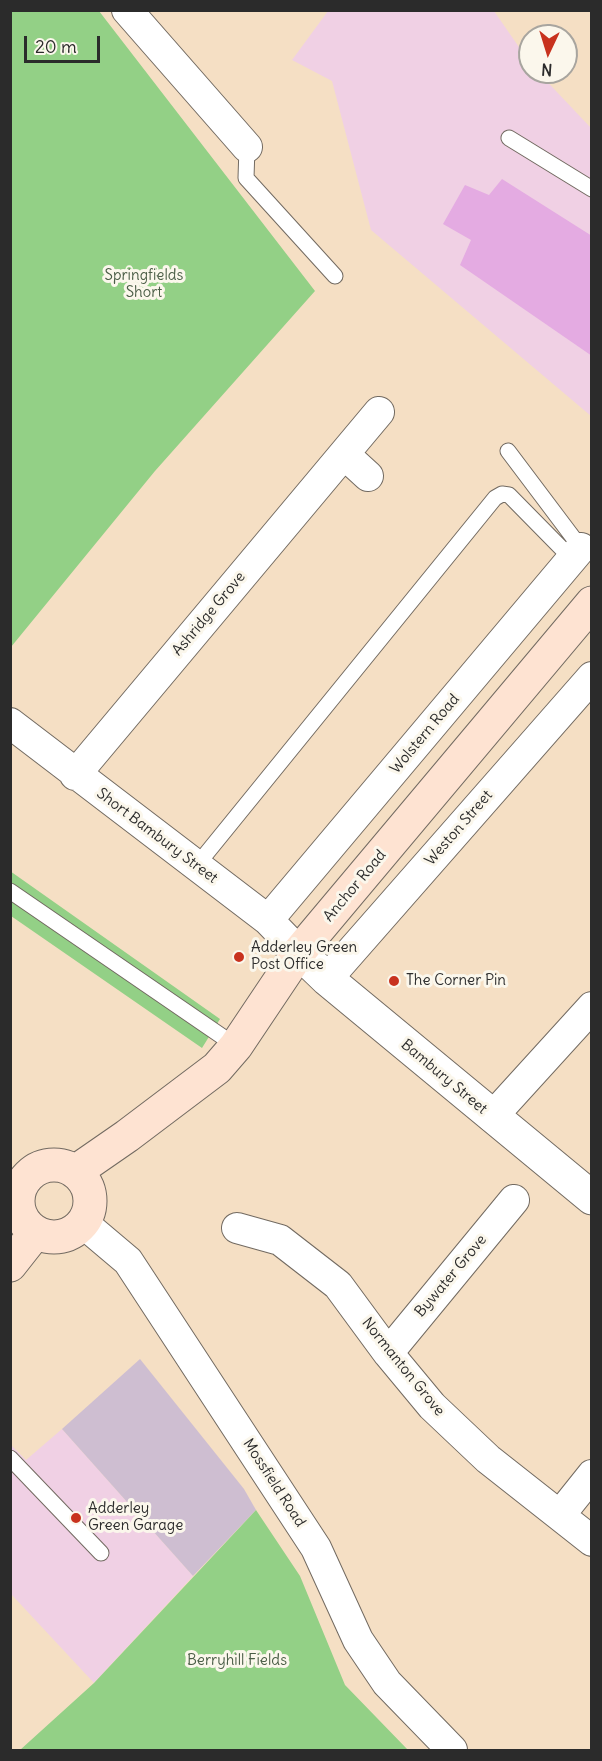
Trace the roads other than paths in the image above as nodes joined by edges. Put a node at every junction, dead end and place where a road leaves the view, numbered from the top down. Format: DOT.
graph roads {
  1 [pos="127,10"];
  2 [pos="509,138"];
  3 [pos="230,141"];
  4 [pos="591,189"];
  5 [pos="335,276"];
  6 [pos="379,412"];
  7 [pos="508,451"];
  8 [pos="344,454"];
  9 [pos="368,476"];
  10 [pos="577,553"];
  11 [pos="591,603"];
  12 [pos="591,677"];
  13 [pos="10,723"];
  14 [pos="75,774"];
  15 [pos="197,865"];
  16 [pos="10,891"];
  17 [pos="268,920"];
  18 [pos="299,952"];
  19 [pos="327,979"];
  20 [pos="591,1007"];
  21 [pos="236,1046"];
  22 [pos="492,1117"];
  23 [pos="75,1172"];
  24 [pos="591,1198"];
  25 [pos="514,1200"];
  26 [pos="83,1223"];
  27 [pos="237,1228"];
  28 [pos="36,1232"];
  29 [pos="10,1265"];
  30 [pos="388,1353"];
  31 [pos="10,1458"];
  32 [pos="591,1475"];
  33 [pos="560,1515"];
  34 [pos="591,1541"];
  35 [pos="101,1553"];
  36 [pos="452,1750"];
  1 -- 3 [label="street"];
  2 -- 4 [label="lane"];
  3 -- 5 [label="lane"];
  6 -- 8 [label="street, Ashridge Grove"];
  7 -- 10 [label="lane"];
  8 -- 9 [label="street"];
  8 -- 14 [label="street, Ashridge Grove"];
  10 -- 15 [label="lane"];
  10 -- 17 [label="street, Wolstern Road"];
  11 -- 18 [label="main road, Anchor Road"];
  12 -- 19 [label="street, Weston Street"];
  13 -- 14 [label="street, Short Bambury Street"];
  14 -- 15 [label="street, Short Bambury Street"];
  15 -- 17 [label="street, Short Bambury Street"];
  16 -- 21 [label="lane"];
  17 -- 18 [label="street, Short Bambury Street"];
  18 -- 19 [label="street, Bambury Street"];
  18 -- 21 [label="main road, Anchor Road"];
  19 -- 22 [label="street, Bambury Street"];
  20 -- 22 [label="street"];
  21 -- 23 [label="main road, Anchor Road"];
  22 -- 24 [label="street, Bambury Street"];
  23 -- 26 [label="main road"];
  23 -- 28 [label="main road"];
  25 -- 30 [label="street, Bywater Grove"];
  26 -- 28 [label="main road"];
  26 -- 36 [label="street, Mossfield Road"];
  27 -- 30 [label="street, Normanton Grove"];
  28 -- 29 [label="main road"];
  30 -- 33 [label="street, Normanton Grove"];
  31 -- 35 [label="lane"];
  32 -- 33 [label="street"];
  33 -- 34 [label="street, Normanton Grove"];
}
